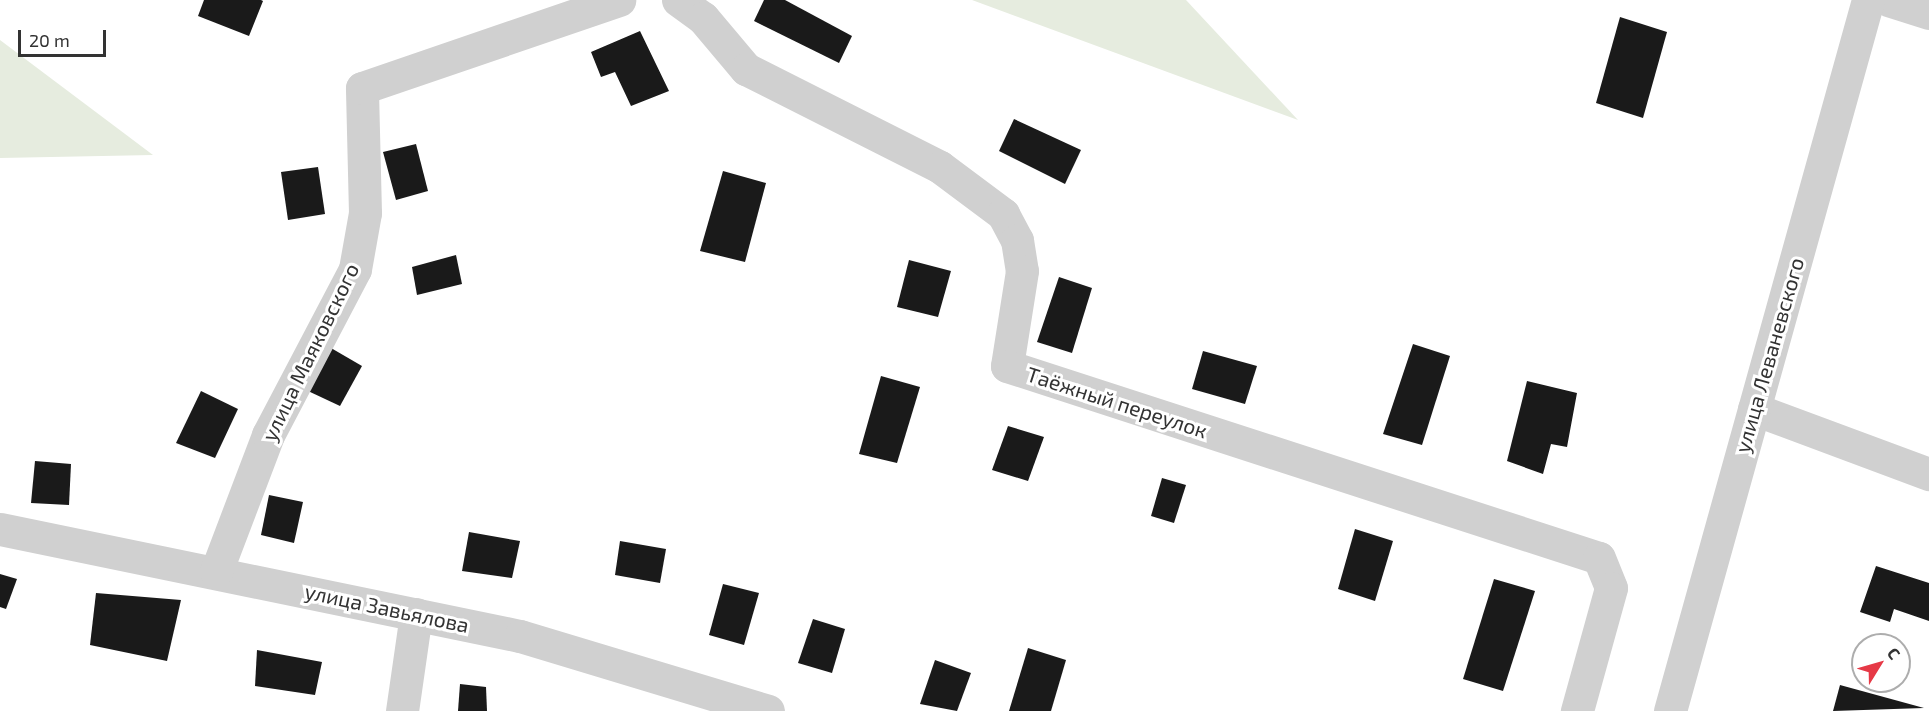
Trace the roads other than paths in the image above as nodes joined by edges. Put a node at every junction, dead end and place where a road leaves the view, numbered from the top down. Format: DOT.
graph roads {
  1 [pos="619,0"];
  2 [pos="1868,0"];
  3 [pos="1888,0"];
  4 [pos="698,6"];
  5 [pos="1929,13"];
  6 [pos="1754,409"];
  7 [pos="1929,474"];
  8 [pos="0,529"];
  9 [pos="216,572"];
  10 [pos="416,614"];
  11 [pos="402,711"];
  12 [pos="768,711"];
  13 [pos="1577,711"];
  14 [pos="1670,711"];
  1 -- 9 [label="street, улица Маяковского"];
  2 -- 6 [label="street, улица Леваневского"];
  3 -- 5 [label="street"];
  4 -- 13 [label="street, Таёжный переулок"];
  6 -- 7 [label="street"];
  6 -- 14 [label="street, улица Леваневского"];
  8 -- 9 [label="street, улица Завьялова"];
  9 -- 10 [label="street, улица Завьялова"];
  10 -- 11 [label="street"];
  10 -- 12 [label="street, улица Завьялова"];
}
